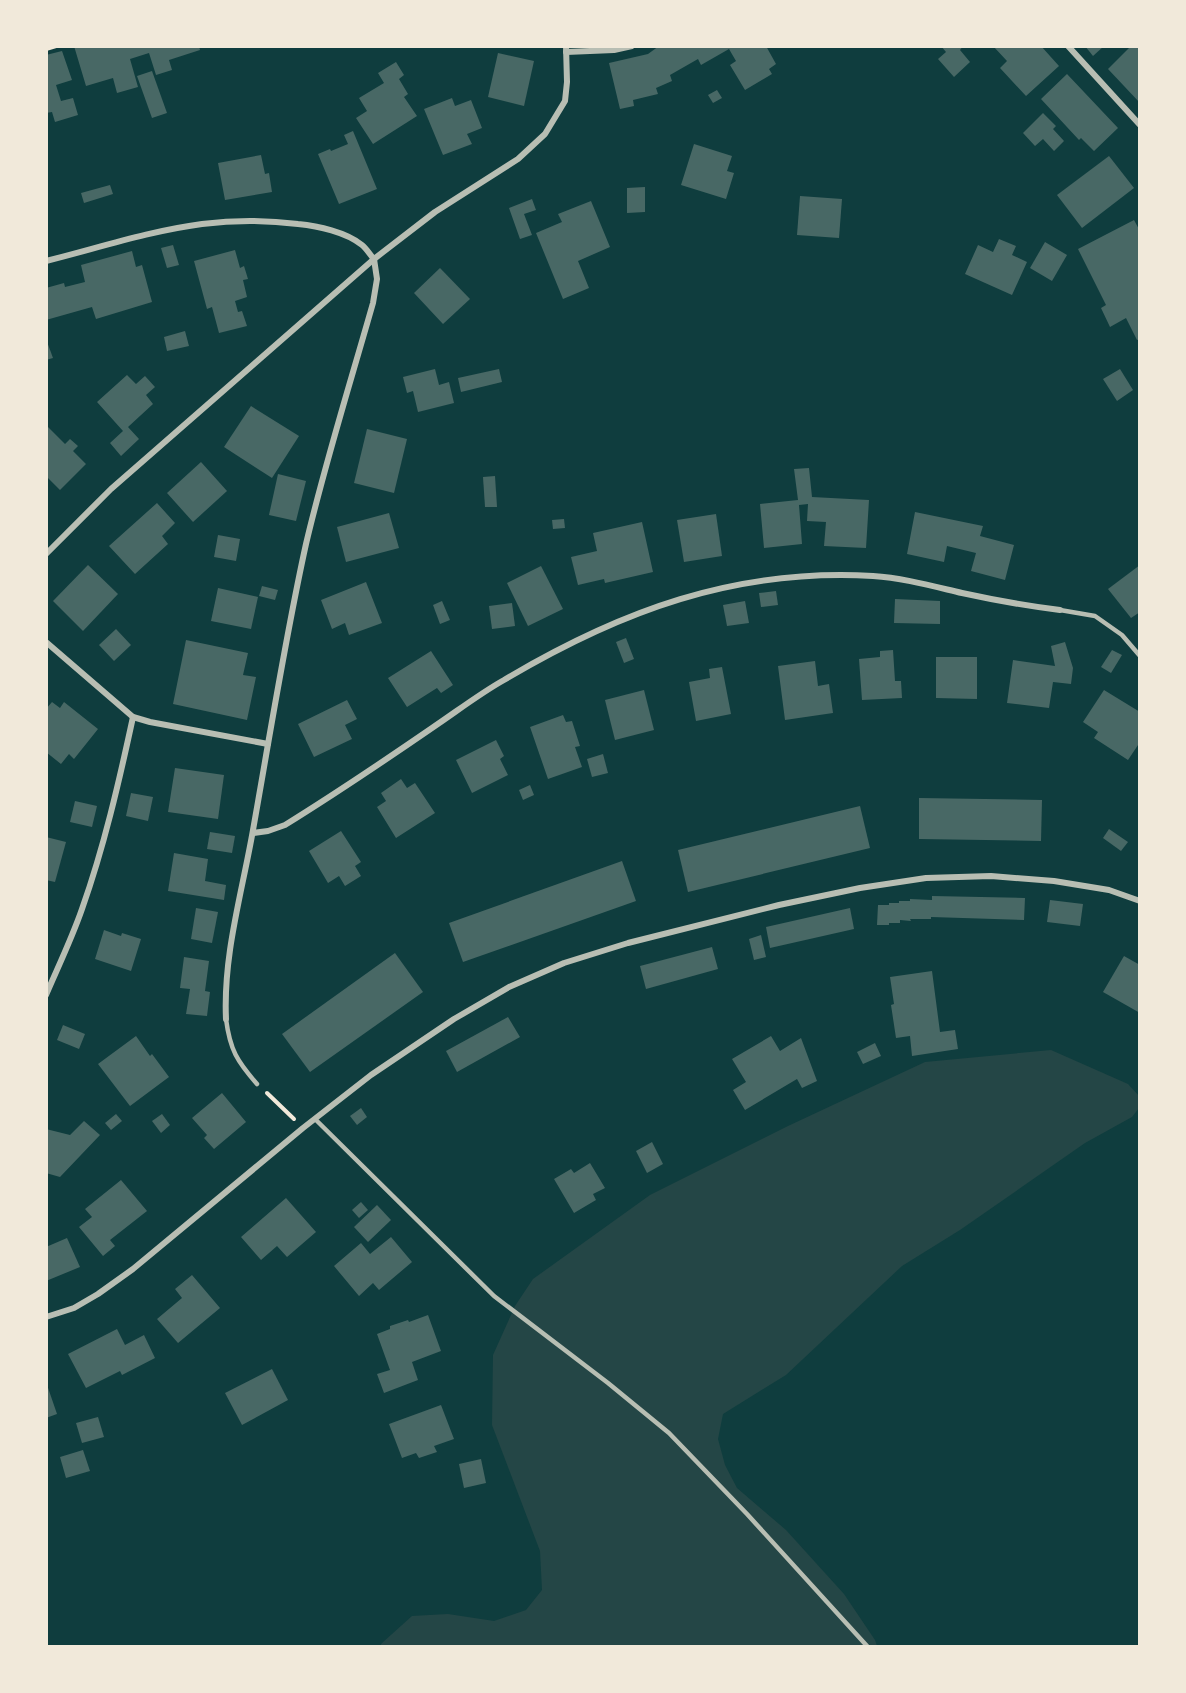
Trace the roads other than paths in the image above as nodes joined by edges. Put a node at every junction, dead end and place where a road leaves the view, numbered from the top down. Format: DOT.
graph roads {
  1 [pos="632,46"];
  2 [pos="1068,46"];
  3 [pos="566,49"];
  4 [pos="1140,125"];
  5 [pos="374,259"];
  6 [pos="46,261"];
  7 [pos="46,554"];
  8 [pos="1060,610"];
  9 [pos="46,642"];
  10 [pos="1140,656"];
  11 [pos="132,717"];
  12 [pos="268,744"];
  13 [pos="253,833"];
  14 [pos="1140,901"];
  15 [pos="46,995"];
  16 [pos="226,1019"];
  17 [pos="257,1084"];
  18 [pos="315,1119"];
  19 [pos="46,1317"];
  20 [pos="867,1647"];
  1 -- 3 [label="street"];
  2 -- 4 [label="street"];
  3 -- 5 [label="street"];
  5 -- 6 [label="street"];
  5 -- 7 [label="street"];
  5 -- 12 [label="street"];
  8 -- 10 [label="lane"];
  8 -- 13 [label="street"];
  9 -- 11 [label="street"];
  11 -- 12 [label="street"];
  11 -- 15 [label="street"];
  12 -- 13 [label="street"];
  13 -- 16 [label="street"];
  14 -- 18 [label="street"];
  16 -- 17 [label="lane"];
  18 -- 19 [label="street"];
  18 -- 20 [label="lane"];
}
